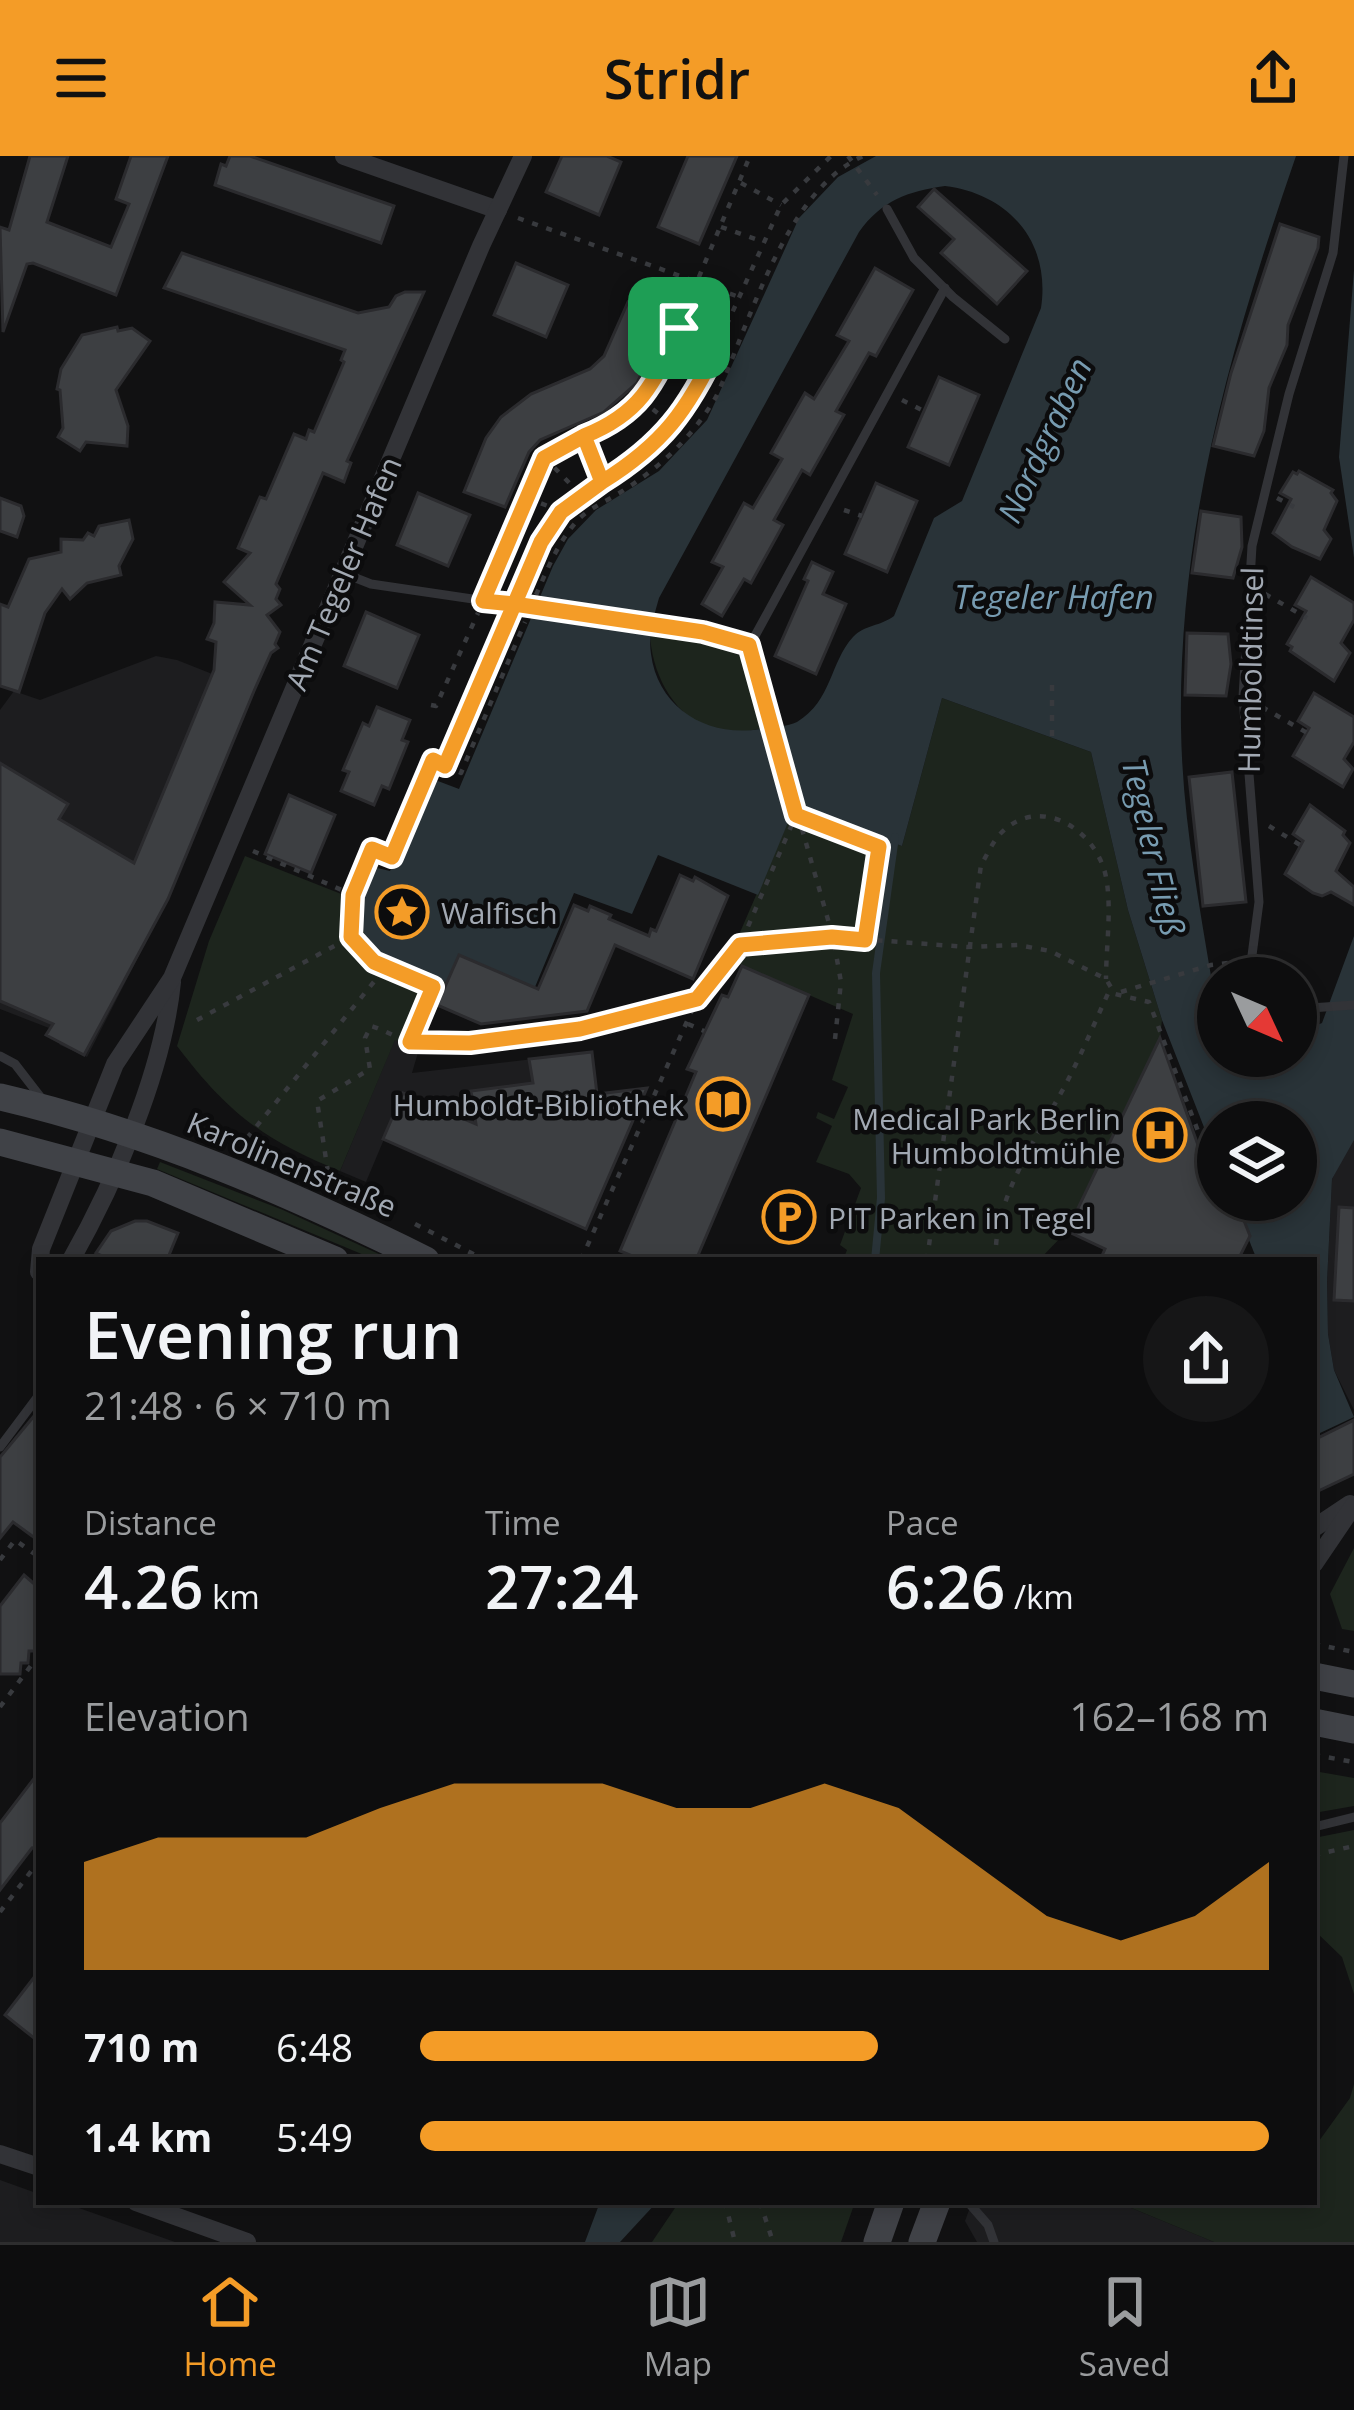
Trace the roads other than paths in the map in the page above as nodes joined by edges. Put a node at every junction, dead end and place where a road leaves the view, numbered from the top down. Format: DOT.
graph roads {
  1 [pos="344,156"];
  2 [pos="1344,156"];
  3 [pos="516,160"];
  4 [pos="887,209"];
  5 [pos="498,210"];
  6 [pos="945,288"];
  7 [pos="1005,339"];
  8 [pos="343,573"];
  9 [pos="749,645"];
  10 [pos="773,726"];
  11 [pos="1250,957"];
  12 [pos="172,978"];
  13 [pos="1354,1005"];
  14 [pos="1317,1009"];
  15 [pos="0,1056"];
  16 [pos="0,1097"];
  17 [pos="48,1108"];
  18 [pos="92,1120"];
  19 [pos="130,1132"];
  20 [pos="6,1148"];
  21 [pos="75,1162"];
  22 [pos="112,1172"];
  23 [pos="40,1257"];
  24 [pos="72,1257"];
  25 [pos="328,1257"];
  26 [pos="420,1257"];
  27 [pos="36,1399"];
  28 [pos="0,1447"];
  29 [pos="1354,1503"];
  30 [pos="1317,1526"];
  31 [pos="1317,1559"];
  32 [pos="1317,1677"];
  33 [pos="1354,1684"];
  34 [pos="1317,1723"];
  35 [pos="1354,1730"];
  36 [pos="1354,1817"];
  37 [pos="1317,1826"];
  38 [pos="0,2154"];
  39 [pos="36,2166"];
  40 [pos="144,2205"];
  41 [pos="890,2205"];
  42 [pos="936,2205"];
  43 [pos="971,2205"];
  44 [pos="247,2242"];
  45 [pos="877,2242"];
  46 [pos="922,2242"];
  47 [pos="994,2242"];
  1 -- 5 [label="street"];
  2 -- 11 [label="lane, Humboldtinsel"];
  3 -- 5 [label="street, Am Tegeler Hafen"];
  4 -- 6 [label="lane"];
  5 -- 8 [label="street, Am Tegeler Hafen"];
  6 -- 7 [label="lane"];
  6 -- 9 [label="lane"];
  8 -- 9 [label="lane"];
  8 -- 12 [label="street, Am Tegeler Hafen"];
  9 -- 10 [label="lane"];
  12 -- 18 [label="street, Am Tegeler Hafen"];
  12 -- 19 [label="street, Am Tegeler Hafen"];
  13 -- 14 [label="lane"];
  15 -- 17 [label="lane"];
  16 -- 17 [label="main road, Karolinenstraße"];
  17 -- 18 [label="main road, Karolinenstraße"];
  18 -- 19 [label="main road, Karolinenstraße"];
  18 -- 21 [label="street, Am Tegeler Hafen"];
  19 -- 22 [label="street, Am Tegeler Hafen"];
  19 -- 26 [label="main road, Karolinenstraße"];
  20 -- 21 [label="main road"];
  21 -- 22 [label="main road"];
  21 -- 23 [label="street, Am Tegeler Hafen"];
  22 -- 24 [label="street, Am Tegeler Hafen"];
  22 -- 25 [label="main road"];
  27 -- 28 [label="lane"];
  29 -- 30 [label="street"];
  29 -- 31 [label="street"];
  32 -- 33 [label="main road"];
  34 -- 35 [label="main road"];
  36 -- 37 [label="lane"];
  38 -- 39 [label="street"];
  40 -- 44 [label="street"];
  41 -- 45 [label="main road"];
  42 -- 46 [label="main road"];
  43 -- 47 [label="lane"];
}
